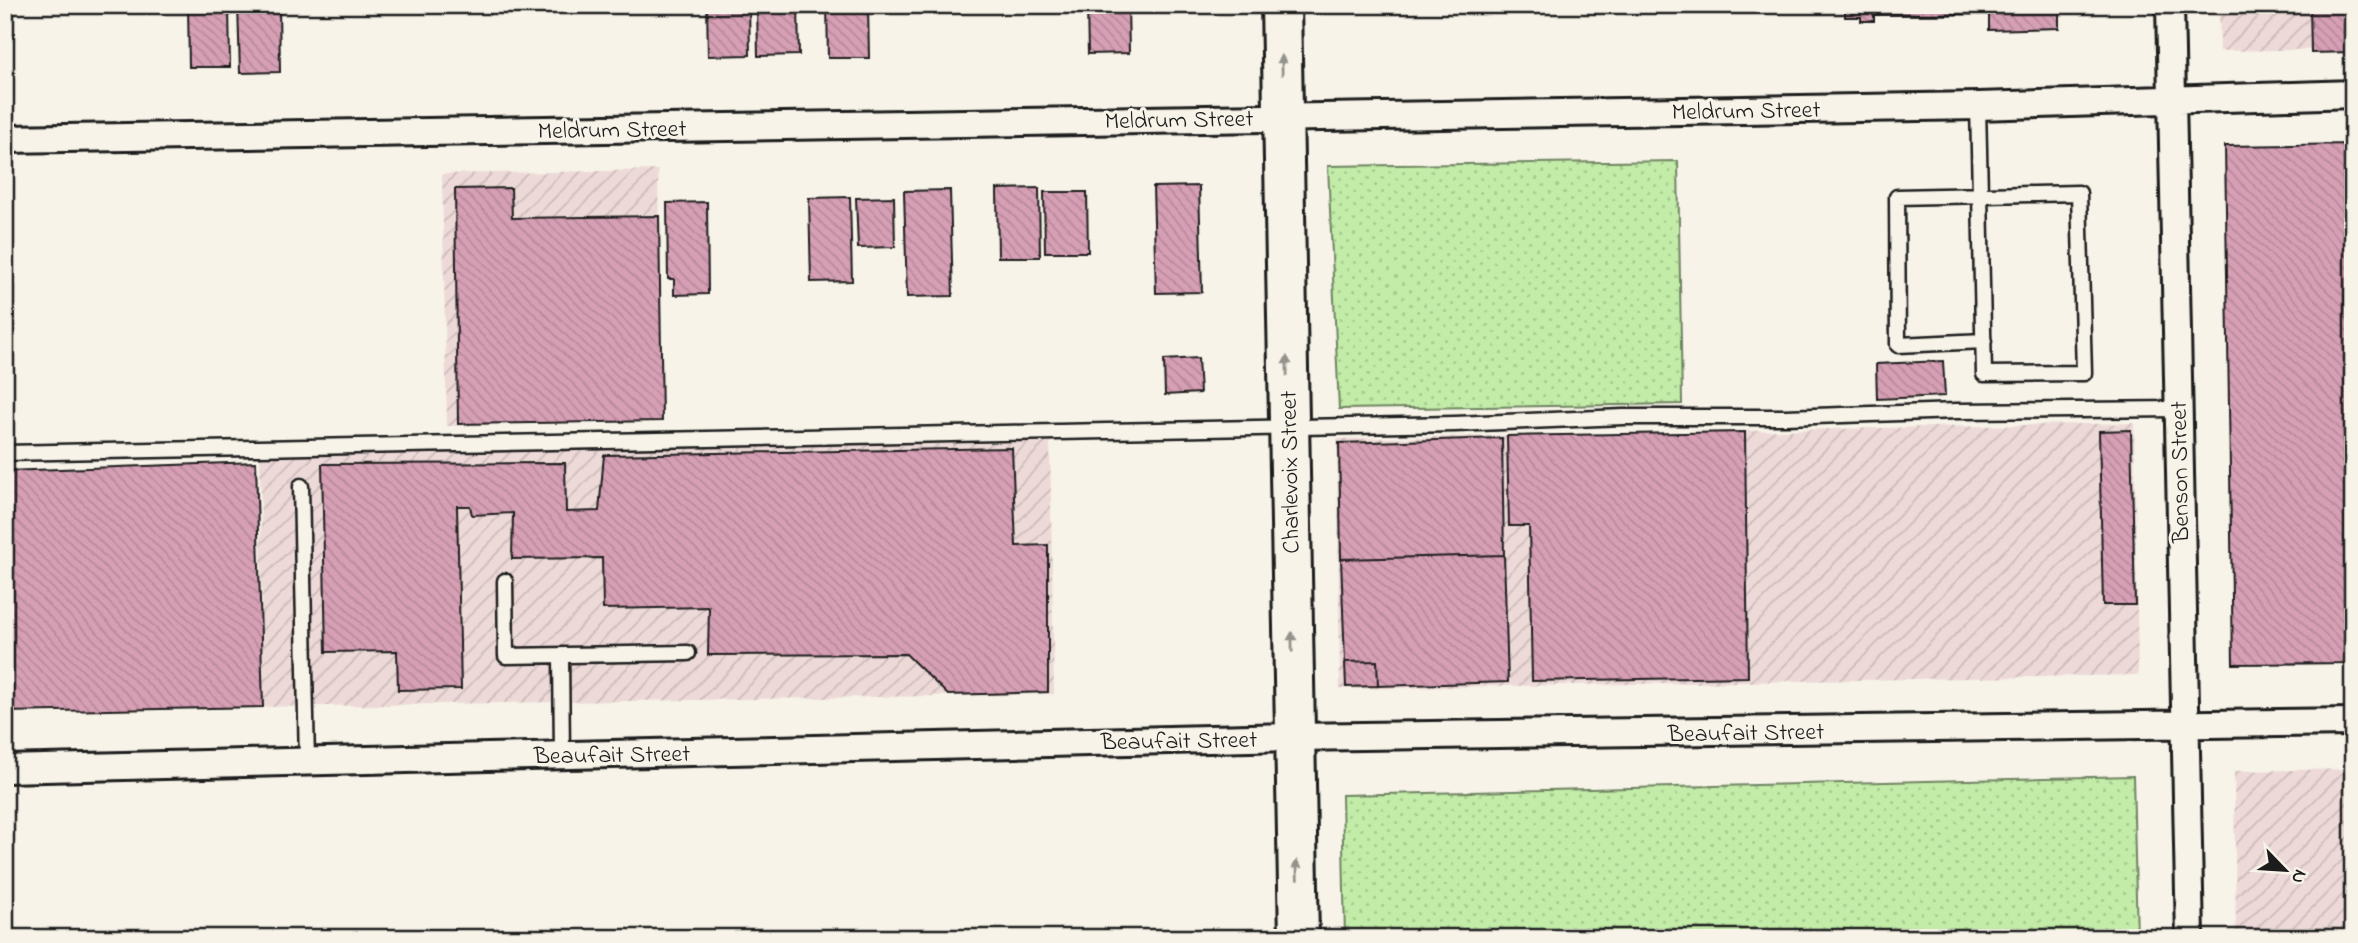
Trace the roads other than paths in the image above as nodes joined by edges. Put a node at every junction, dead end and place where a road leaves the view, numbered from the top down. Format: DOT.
graph roads {
  1 [pos="1281,5"];
  2 [pos="2170,5"];
  3 [pos="2353,94"];
  4 [pos="2172,98"];
  5 [pos="1978,106"];
  6 [pos="1283,117"];
  7 [pos="5,139"];
  8 [pos="1980,194"];
  9 [pos="1984,341"];
  10 [pos="2178,408"];
  11 [pos="1288,426"];
  12 [pos="5,453"];
  13 [pos="301,486"];
  14 [pos="506,581"];
  15 [pos="688,653"];
  16 [pos="561,656"];
  17 [pos="2353,722"];
  18 [pos="2185,725"];
  19 [pos="1294,737"];
  20 [pos="562,755"];
  21 [pos="307,761"];
  22 [pos="5,768"];
  23 [pos="1299,938"];
  24 [pos="2190,938"];
  6 -- 1 [label="street, Charlevoix Street, one-way"];
  2 -- 4 [label="street, Benson Street"];
  3 -- 4 [label="street, Meldrum Street"];
  4 -- 5 [label="street, Meldrum Street"];
  4 -- 10 [label="street, Benson Street"];
  5 -- 6 [label="street, Meldrum Street"];
  5 -- 8 [label="lane"];
  6 -- 7 [label="street, Meldrum Street"];
  11 -- 6 [label="street, Charlevoix Street, one-way"];
  8 -- 9 [label="lane"];
  8 -- 9 [label="lane"];
  8 -- 9 [label="lane"];
  10 -- 11 [label="lane"];
  10 -- 18 [label="street, Benson Street"];
  11 -- 12 [label="lane"];
  19 -- 11 [label="street, Charlevoix Street, one-way"];
  13 -- 21 [label="lane"];
  14 -- 16 [label="lane"];
  15 -- 16 [label="lane"];
  16 -- 20 [label="lane"];
  17 -- 18 [label="street, Beaufait Street"];
  18 -- 19 [label="street, Beaufait Street"];
  18 -- 24 [label="street, Benson Street"];
  19 -- 20 [label="street, Beaufait Street"];
  23 -- 19 [label="street, Charlevoix Street, one-way"];
  20 -- 21 [label="street, Beaufait Street"];
  21 -- 22 [label="street, Beaufait Street"];
}
